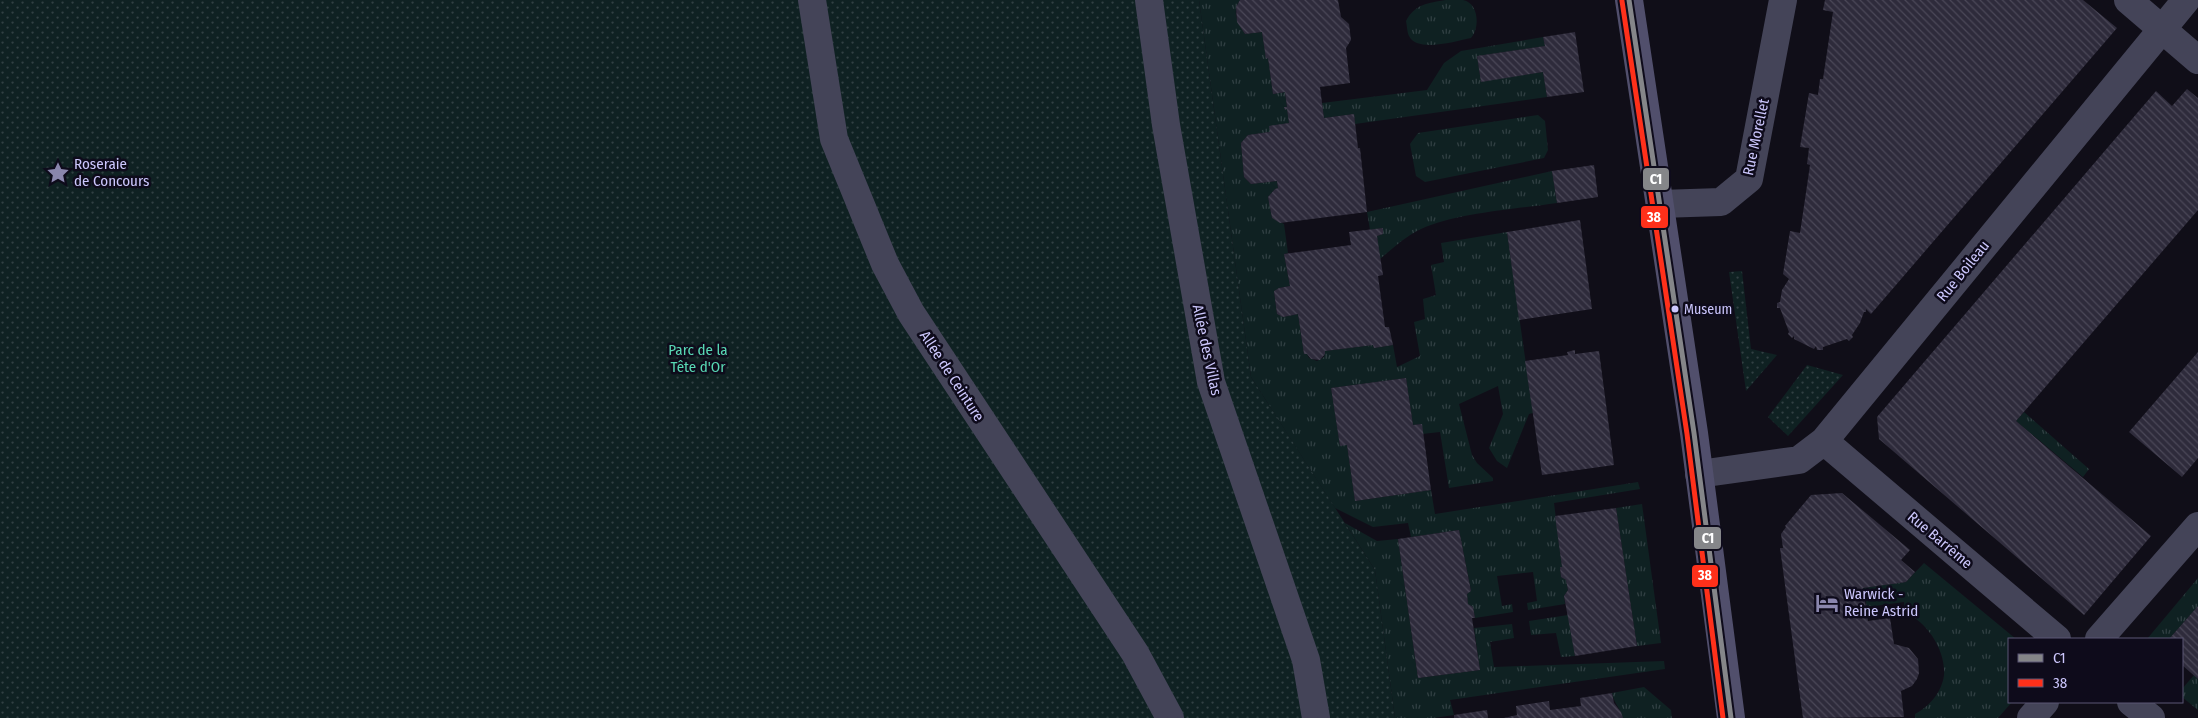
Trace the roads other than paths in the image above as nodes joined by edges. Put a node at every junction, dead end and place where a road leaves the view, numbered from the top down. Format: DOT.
graph roads {
  1 [pos="812,0"];
  2 [pos="1149,0"];
  3 [pos="1629,0"];
  4 [pos="1783,0"];
  5 [pos="2128,0"];
  6 [pos="2186,0"];
  7 [pos="2162,30"];
  8 [pos="2198,60"];
  9 [pos="1660,204"];
  10 [pos="1824,441"];
  11 [pos="1699,474"];
  12 [pos="2198,526"];
  13 [pos="2056,638"];
  14 [pos="2100,638"];
  15 [pos="2044,703"];
  16 [pos="2132,703"];
  17 [pos="1170,718"];
  18 [pos="1316,718"];
  19 [pos="1731,718"];
  20 [pos="2031,718"];
  21 [pos="2151,718"];
  1 -- 17 [label="street, Allée de Ceinture"];
  2 -- 18 [label="street, Allée des Villas"];
  3 -- 9 [label="main road"];
  4 -- 9 [label="street, Rue Morellet"];
  5 -- 7 [label="street"];
  6 -- 7 [label="street, Rue Boileau"];
  7 -- 8 [label="street"];
  7 -- 10 [label="street, Rue Boileau"];
  9 -- 11 [label="main road"];
  10 -- 11 [label="street, Rue Boileau"];
  10 -- 13 [label="street, Rue Barrême"];
  11 -- 19 [label="main road"];
  12 -- 14 [label="street"];
  15 -- 20 [label="street"];
  16 -- 21 [label="street"];
}
